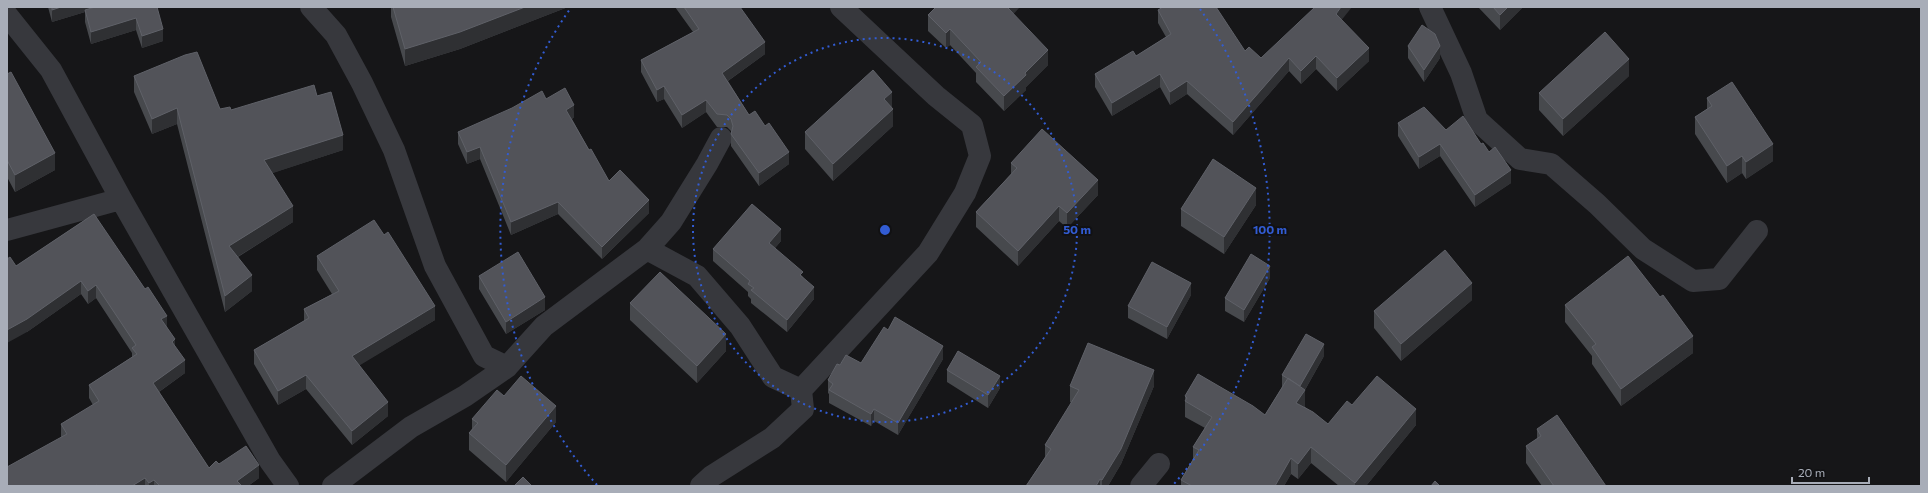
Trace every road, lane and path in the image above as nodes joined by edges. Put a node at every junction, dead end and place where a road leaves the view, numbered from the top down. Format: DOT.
graph roads {
  1 [pos="311,7"];
  2 [pos="841,7"];
  3 [pos="1430,7"];
  4 [pos="7,15"];
  5 [pos="721,138"];
  6 [pos="121,199"];
  7 [pos="7,230"];
  8 [pos="1757,231"];
  9 [pos="647,249"];
  10 [pos="507,367"];
  11 [pos="801,390"];
  12 [pos="1159,464"];
  13 [pos="288,486"];
  14 [pos="333,486"];
  15 [pos="701,486"];
  16 [pos="1141,486"];
  1 -- 10 [label="street"];
  2 -- 11 [label="street"];
  3 -- 8 [label="street"];
  4 -- 6 [label="street"];
  5 -- 9 [label="street"];
  6 -- 7 [label="street"];
  6 -- 13 [label="street"];
  9 -- 10 [label="street"];
  9 -- 11 [label="street"];
  10 -- 14 [label="street"];
  11 -- 15 [label="street"];
  12 -- 16 [label="street"];
}
